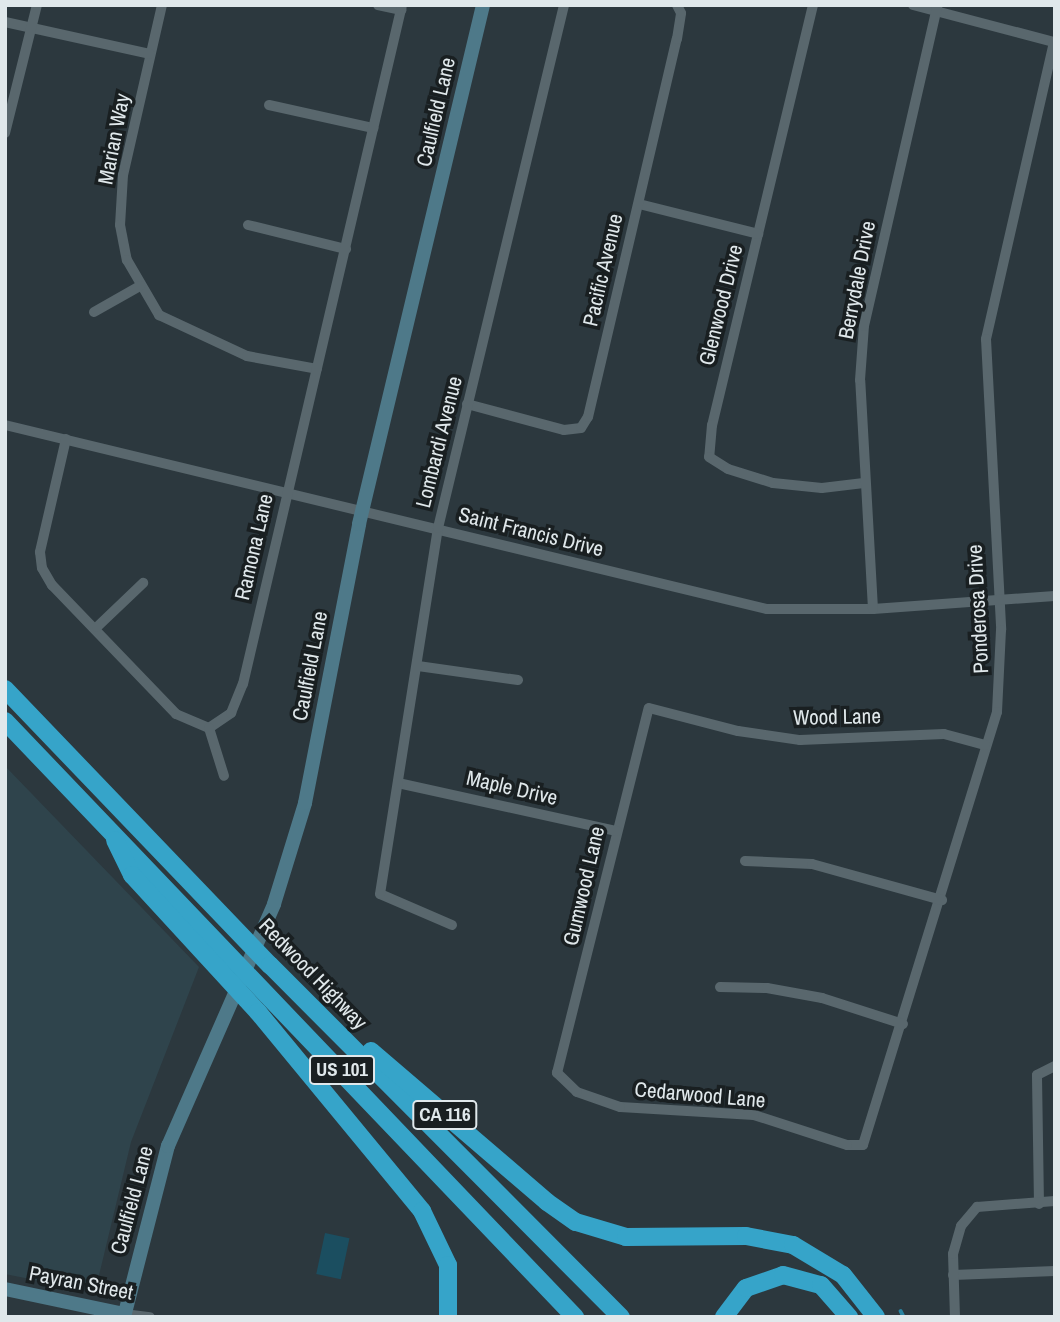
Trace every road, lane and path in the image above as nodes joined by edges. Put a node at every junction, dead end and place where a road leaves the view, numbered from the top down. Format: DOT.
graph roads {
  1 [pos="37,5"];
  2 [pos="162,5"];
  3 [pos="379,5"];
  4 [pos="483,5"];
  5 [pos="564,5"];
  6 [pos="677,5"];
  7 [pos="813,5"];
  8 [pos="913,5"];
  9 [pos="402,8"];
  10 [pos="937,8"];
  11 [pos="5,22"];
  12 [pos="32,28"];
  13 [pos="1054,42"];
  14 [pos="150,54"];
  15 [pos="269,105"];
  16 [pos="373,128"];
  17 [pos="5,133"];
  18 [pos="639,204"];
  19 [pos="248,225"];
  20 [pos="758,234"];
  21 [pos="346,249"];
  22 [pos="140,286"];
  23 [pos="94,312"];
  24 [pos="317,369"];
  25 [pos="467,404"];
  26 [pos="5,425"];
  27 [pos="66,439"];
  28 [pos="864,483"];
  29 [pos="287,491"];
  30 [pos="363,509"];
  31 [pos="438,528"];
  32 [pos="143,583"];
  33 [pos="1055,596"];
  34 [pos="998,600"];
  35 [pos="873,609"];
  36 [pos="97,627"];
  37 [pos="418,666"];
  38 [pos="518,680"];
  39 [pos="5,689"];
  40 [pos="649,708"];
  41 [pos="5,721"];
  42 [pos="209,728"];
  43 [pos="985,746"];
  44 [pos="224,776"];
  45 [pos="398,783"];
  46 [pos="107,825"];
  47 [pos="617,831"];
  48 [pos="746,861"];
  49 [pos="942,900"];
  50 [pos="452,925"];
  51 [pos="270,965"];
  52 [pos="720,987"];
  53 [pos="903,1024"];
  54 [pos="1055,1066"];
  55 [pos="557,1073"];
  56 [pos="847,1145"];
  57 [pos="1039,1204"];
  58 [pos="1054,1204"];
  59 [pos="1055,1271"];
  60 [pos="953,1275"];
  61 [pos="5,1289"];
  62 [pos="124,1315"];
  63 [pos="150,1317"];
  64 [pos="448,1317"];
  65 [pos="575,1317"];
  66 [pos="621,1317"];
  67 [pos="724,1317"];
  68 [pos="849,1317"];
  69 [pos="876,1317"];
  70 [pos="955,1317"];
  1 -- 12 [label="street"];
  2 -- 14 [label="street, Marian Way"];
  3 -- 9 [label="street"];
  4 -- 30 [label="main road, Caulfield Lane"];
  5 -- 25 [label="street, Lombardi Avenue"];
  6 -- 18 [label="street, Pacific Avenue"];
  7 -- 20 [label="street, Glenwood Drive"];
  8 -- 10 [label="street"];
  9 -- 16 [label="street, Ramona Lane"];
  10 -- 13 [label="street"];
  10 -- 28 [label="street, Berrydale Drive"];
  11 -- 12 [label="street"];
  12 -- 14 [label="street"];
  12 -- 17 [label="street"];
  13 -- 34 [label="street, Ponderosa Drive"];
  14 -- 22 [label="street, Marian Way"];
  15 -- 16 [label="street"];
  16 -- 21 [label="street, Ramona Lane"];
  18 -- 20 [label="street"];
  18 -- 25 [label="street, Pacific Avenue"];
  19 -- 21 [label="street"];
  20 -- 28 [label="street, Glenwood Drive"];
  21 -- 24 [label="street, Ramona Lane"];
  22 -- 23 [label="street"];
  22 -- 24 [label="street, Marian Way"];
  24 -- 29 [label="street, Ramona Lane"];
  25 -- 31 [label="street, Lombardi Avenue"];
  26 -- 27 [label="street, Saint Francis Drive"];
  27 -- 29 [label="street, Saint Francis Drive"];
  27 -- 36 [label="street"];
  28 -- 35 [label="street, Berrydale Drive"];
  29 -- 30 [label="street, Saint Francis Drive"];
  29 -- 42 [label="street, Ramona Lane"];
  30 -- 31 [label="street, Saint Francis Drive"];
  30 -- 62 [label="main road, Caulfield Lane"];
  31 -- 35 [label="street, Saint Francis Drive"];
  31 -- 37 [label="street, Lombardi Avenue"];
  32 -- 36 [label="street"];
  33 -- 34 [label="street, Saint Francis Drive"];
  34 -- 35 [label="street, Saint Francis Drive"];
  34 -- 43 [label="street, Ponderosa Drive"];
  36 -- 42 [label="street"];
  37 -- 38 [label="street"];
  37 -- 45 [label="street, Lombardi Avenue"];
  39 -- 51 [label="highway, Redwood Highway / US 101"];
  40 -- 43 [label="street, Wood Lane"];
  40 -- 47 [label="street, Gumwood Lane"];
  41 -- 46 [label="highway, US 101"];
  42 -- 44 [label="street"];
  43 -- 49 [label="street, Ponderosa Drive"];
  45 -- 47 [label="street, Maple Drive"];
  45 -- 50 [label="street, Lombardi Avenue"];
  46 -- 64 [label="highway"];
  46 -- 65 [label="highway, US 101"];
  47 -- 55 [label="street, Gumwood Lane"];
  48 -- 49 [label="street"];
  49 -- 53 [label="street, Ponderosa Drive"];
  51 -- 66 [label="highway, Redwood Highway / US 101"];
  51 -- 69 [label="highway, CA 116"];
  52 -- 53 [label="street"];
  53 -- 56 [label="street, Ponderosa Drive"];
  54 -- 57 [label="street"];
  55 -- 56 [label="street, Cedarwood Lane"];
  57 -- 58 [label="street"];
  57 -- 60 [label="street"];
  59 -- 60 [label="street"];
  60 -- 70 [label="street"];
  61 -- 62 [label="main road, Payran Street"];
  62 -- 63 [label="street, Payran Street"];
  67 -- 68 [label="highway"];
}
